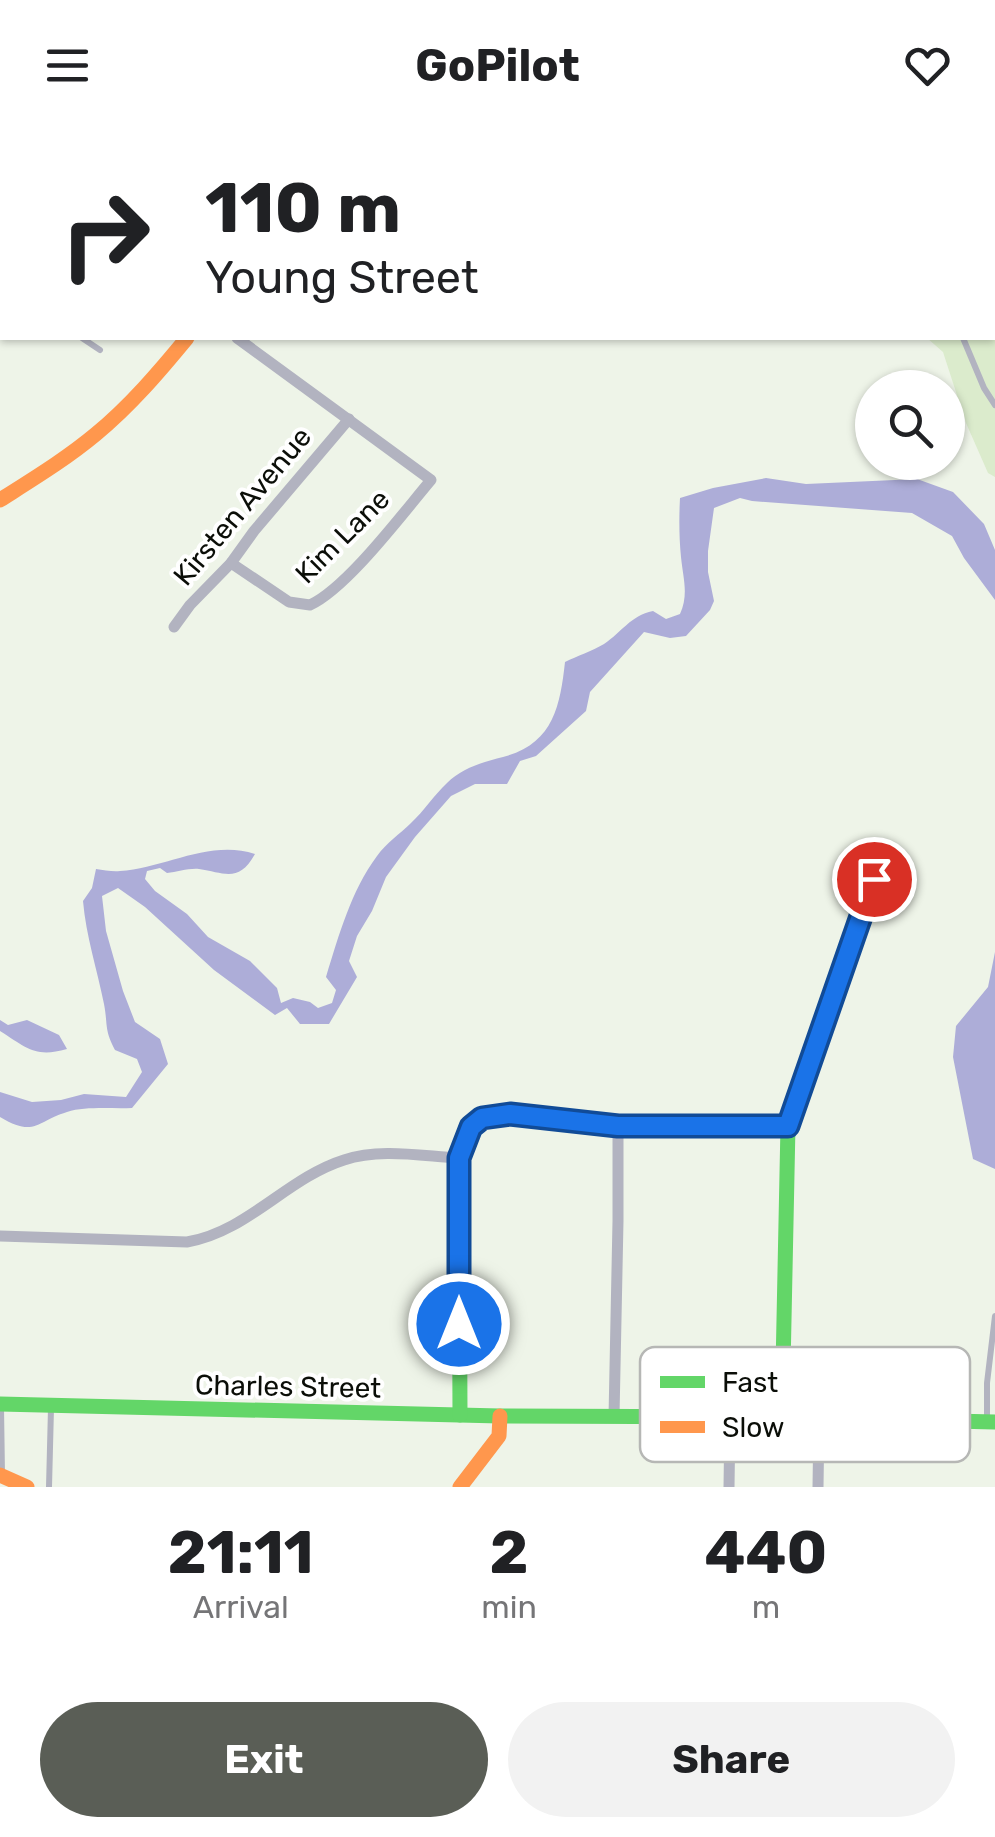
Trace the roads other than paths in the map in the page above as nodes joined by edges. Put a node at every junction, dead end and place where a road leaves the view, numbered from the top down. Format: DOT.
graph roads {
  1 [pos="184,340"];
  2 [pos="240,340"];
  3 [pos="964,340"];
  4 [pos="995,405"];
  5 [pos="349,418"];
  6 [pos="0,500"];
  7 [pos="231,563"];
  8 [pos="174,627"];
  9 [pos="874,879"];
  10 [pos="618,1126"];
  11 [pos="788,1126"];
  12 [pos="459,1158"];
  13 [pos="0,1236"];
  14 [pos="995,1316"];
  15 [pos="783,1347"];
  16 [pos="0,1404"];
  17 [pos="52,1405"];
  18 [pos="460,1415"];
  19 [pos="500,1416"];
  20 [pos="614,1416"];
  21 [pos="640,1416"];
  22 [pos="991,1422"];
  23 [pos="729,1462"];
  24 [pos="818,1462"];
  25 [pos="1,1475"];
  26 [pos="27,1487"];
  27 [pos="49,1487"];
  28 [pos="460,1487"];
  29 [pos="729,1487"];
  30 [pos="818,1487"];
  1 -- 6 [label="street"];
  2 -- 5 [label="street"];
  3 -- 4 [label="lane"];
  5 -- 7 [label="street, Kirsten Avenue"];
  5 -- 7 [label="street, Kim Lane"];
  7 -- 8 [label="street, Kirsten Avenue"];
  9 -- 11 [label="street"];
  10 -- 11 [label="street"];
  10 -- 12 [label="street"];
  10 -- 20 [label="street"];
  11 -- 15 [label="street"];
  12 -- 13 [label="street"];
  12 -- 18 [label="street"];
  14 -- 22 [label="lane"];
  16 -- 17 [label="street, Charles Street"];
  16 -- 25 [label="lane"];
  17 -- 18 [label="street, Charles Street"];
  17 -- 27 [label="lane"];
  18 -- 19 [label="street, Charles Street"];
  19 -- 20 [label="street, Charles Street"];
  19 -- 28 [label="street"];
  20 -- 21 [label="street, Charles Street"];
  23 -- 29 [label="street"];
  24 -- 30 [label="street"];
  25 -- 26 [label="street"];
}
